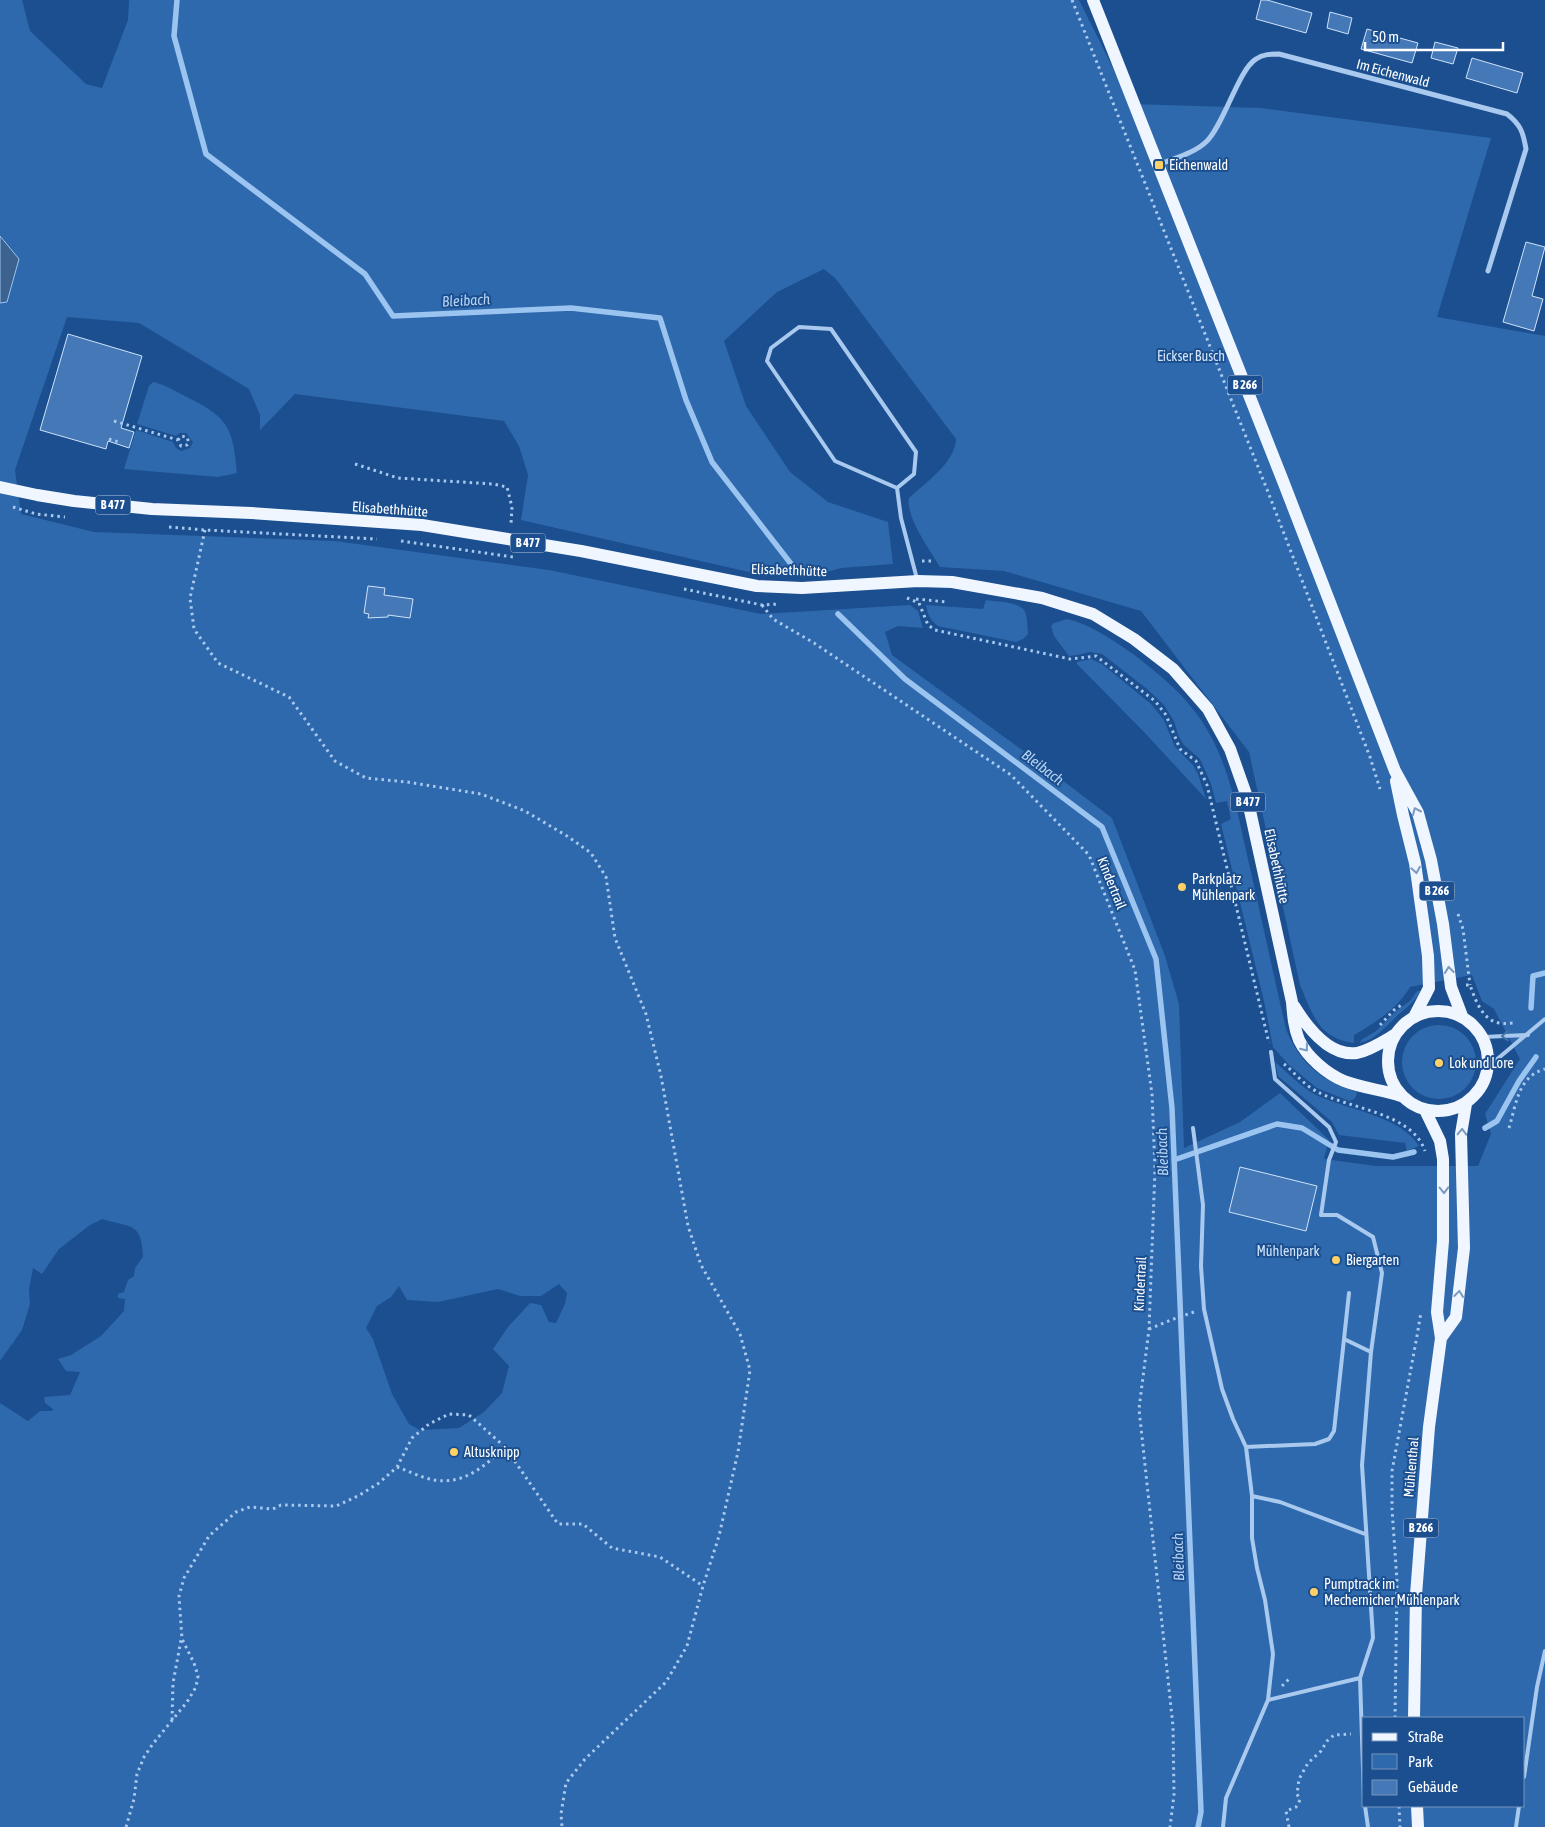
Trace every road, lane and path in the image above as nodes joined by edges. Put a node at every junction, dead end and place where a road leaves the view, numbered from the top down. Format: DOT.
graph roads {
  1 [pos="1072,0"];
  2 [pos="1093,0"];
  3 [pos="1159,165"];
  4 [pos="1488,271"];
  5 [pos="114,421"];
  6 [pos="109,439"];
  7 [pos="178,440"];
  8 [pos="119,442"];
  9 [pos="356,464"];
  10 [pos="0,487"];
  11 [pos="897,488"];
  12 [pos="383,539"];
  13 [pos="392,540"];
  14 [pos="510,540"];
  15 [pos="519,558"];
  16 [pos="918,581"];
  17 [pos="678,587"];
  18 [pos="906,598"];
  19 [pos="912,599"];
  20 [pos="947,602"];
  21 [pos="1395,771"];
  22 [pos="1381,792"];
  23 [pos="1451,987"];
  24 [pos="1292,1002"];
  25 [pos="1462,1016"];
  26 [pos="1414,1017"];
  27 [pos="1544,1021"];
  28 [pos="1396,1034"];
  29 [pos="1528,1035"];
  30 [pos="1483,1037"];
  31 [pos="1271,1052"];
  32 [pos="1489,1066"];
  33 [pos="1545,1070"];
  34 [pos="1401,1096"];
  35 [pos="1466,1104"];
  36 [pos="1425,1110"];
  37 [pos="1193,1128"];
  38 [pos="1509,1128"];
  39 [pos="1428,1159"];
  40 [pos="1349,1294"];
  41 [pos="1421,1307"];
  42 [pos="1190,1314"];
  43 [pos="1149,1330"];
  44 [pos="1441,1338"];
  45 [pos="1344,1339"];
  46 [pos="1371,1352"];
  47 [pos="505,1447"];
  48 [pos="1246,1447"];
  49 [pos="397,1467"];
  50 [pos="1252,1496"];
  51 [pos="1365,1534"];
  52 [pos="703,1586"];
  53 [pos="182,1639"];
  54 [pos="1545,1651"];
  55 [pos="1360,1678"];
  56 [pos="1268,1700"];
  57 [pos="1395,1717"];
  58 [pos="1414,1717"];
  59 [pos="172,1721"];
  60 [pos="1361,1734"];
  61 [pos="1362,1755"];
  62 [pos="1525,1771"];
  63 [pos="1365,1807"];
  64 [pos="1399,1807"];
  65 [pos="1417,1807"];
  66 [pos="1519,1807"];
  67 [pos="126,1827"];
  68 [pos="562,1827"];
  69 [pos="1170,1827"];
  70 [pos="1223,1827"];
  71 [pos="1289,1827"];
  72 [pos="1368,1827"];
  73 [pos="1400,1827"];
  74 [pos="1418,1827"];
  75 [pos="1516,1827"];
  1 -- 22 [label="path"];
  2 -- 3 [label="main road, B 266"];
  3 -- 4 [label="street, Im Eichenwald"];
  3 -- 21 [label="main road, B 266"];
  5 -- 7 [label="path"];
  6 -- 8 [label="path"];
  9 -- 14 [label="path"];
  10 -- 14 [label="main road, Elisabethhütte / B 477"];
  11 -- 11 [label="lane"];
  11 -- 16 [label="lane"];
  12 -- 52 [label="path"];
  13 -- 15 [label="path"];
  14 -- 16 [label="main road, Elisabethhütte / B 477"];
  16 -- 24 [label="main road, Elisabethhütte / B 477"];
  17 -- 43 [label="path, Kindertrail"];
  18 -- 19 [label="path"];
  19 -- 20 [label="path"];
  19 -- 31 [label="path"];
  23 -- 21 [label="main road, B 266, one-way"];
  21 -- 26 [label="main road, B 266, one-way"];
  23 -- 25 [label="main road, B 266"];
  23 -- 27 [label="path"];
  24 -- 28 [label="main road, B 477"];
  24 -- 34 [label="main road, B 477, one-way"];
  25 -- 26 [label="main road"];
  25 -- 30 [label="main road"];
  26 -- 28 [label="main road"];
  27 -- 29 [label="lane"];
  28 -- 34 [label="main road"];
  29 -- 30 [label="lane, one-way"];
  29 -- 32 [label="lane"];
  30 -- 32 [label="main road"];
  31 -- 39 [label="path"];
  31 -- 46 [label="lane"];
  32 -- 35 [label="main road"];
  33 -- 38 [label="path"];
  34 -- 36 [label="main road"];
  35 -- 36 [label="main road"];
  44 -- 35 [label="main road, Mühlenthal / B 266, one-way"];
  36 -- 44 [label="main road, Mühlenthal / B 266, one-way"];
  37 -- 48 [label="lane"];
  40 -- 45 [label="lane"];
  41 -- 57 [label="path"];
  42 -- 43 [label="path"];
  43 -- 69 [label="path, Kindertrail"];
  44 -- 58 [label="main road, Mühlenthal / B 266"];
  45 -- 46 [label="lane"];
  45 -- 48 [label="lane"];
  46 -- 51 [label="lane"];
  47 -- 49 [label="path"];
  47 -- 49 [label="path"];
  47 -- 52 [label="path"];
  48 -- 50 [label="lane"];
  49 -- 53 [label="path"];
  50 -- 51 [label="lane"];
  50 -- 56 [label="lane"];
  51 -- 55 [label="lane"];
  52 -- 68 [label="path"];
  53 -- 59 [label="path"];
  53 -- 59 [label="path"];
  54 -- 62 [label="lane"];
  55 -- 56 [label="lane"];
  55 -- 60 [label="lane"];
  56 -- 70 [label="lane"];
  59 -- 67 [label="path"];
  60 -- 61 [label="lane"];
  60 -- 71 [label="path"];
  63 -- 72 [label="lane"];
  64 -- 73 [label="path"];
  65 -- 74 [label="main road"];
  66 -- 75 [label="lane"];
}
